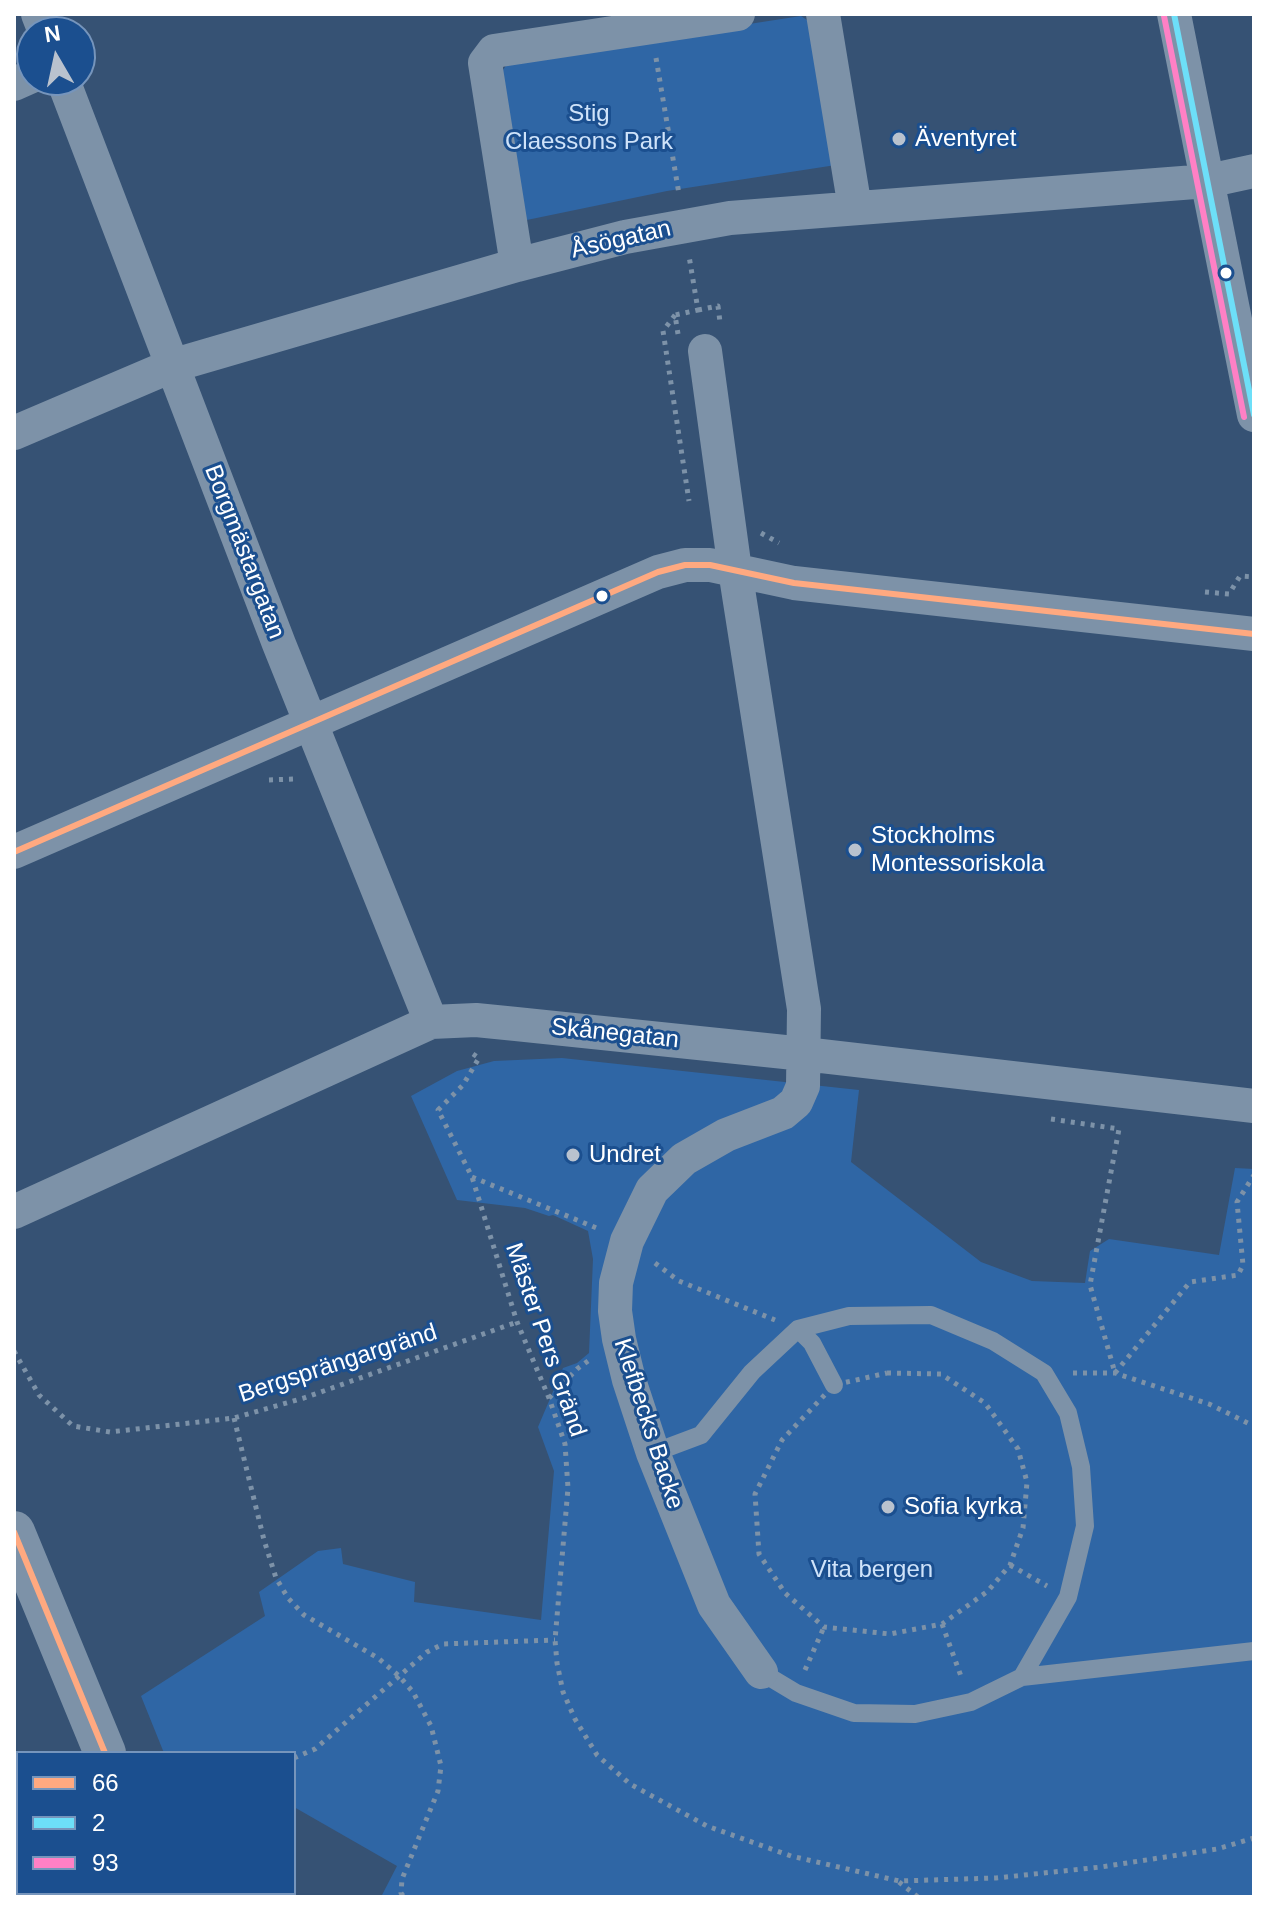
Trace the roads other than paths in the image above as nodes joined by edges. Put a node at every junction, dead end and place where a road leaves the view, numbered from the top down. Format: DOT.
graph roads {
  1 [pos="738,14"];
  2 [pos="823,14"];
  3 [pos="1174,14"];
  4 [pos="69,96"];
  5 [pos="1254,171"];
  6 [pos="1208,181"];
  7 [pos="855,208"];
  8 [pos="517,265"];
  9 [pos="705,351"];
  10 [pos="171,366"];
  11 [pos="1254,415"];
  12 [pos="14,433"];
  13 [pos="735,570"];
  14 [pos="1254,634"];
  15 [pos="311,724"];
  16 [pos="14,852"];
  17 [pos="431,1022"];
  18 [pos="804,1054"];
  19 [pos="1254,1106"];
  20 [pos="14,1212"];
  21 [pos="798,1329"];
  22 [pos="834,1385"];
  23 [pos="653,1453"];
  24 [pos="14,1532"];
  25 [pos="1254,1651"];
  26 [pos="761,1672"];
  27 [pos="1022,1677"];
  28 [pos="104,1751"];
  1 -- 8 [label="street"];
  2 -- 7 [label="street"];
  3 -- 6 [label="street"];
  4 -- 10 [label="street, Borgmästargatan"];
  5 -- 6 [label="street, Åsögatan"];
  6 -- 7 [label="street, Åsögatan"];
  6 -- 11 [label="street"];
  7 -- 8 [label="street, Åsögatan"];
  8 -- 10 [label="street, Åsögatan"];
  9 -- 13 [label="street"];
  10 -- 12 [label="street, Åsögatan"];
  10 -- 15 [label="street, Borgmästargatan"];
  13 -- 14 [label="street"];
  13 -- 15 [label="street"];
  13 -- 18 [label="street"];
  15 -- 16 [label="street"];
  15 -- 17 [label="street, Borgmästargatan"];
  17 -- 18 [label="street, Skånegatan"];
  17 -- 20 [label="street, Skånegatan"];
  18 -- 19 [label="street, Skånegatan"];
  18 -- 23 [label="street, Klefbecks Backe"];
  21 -- 22 [label="lane"];
  21 -- 23 [label="lane"];
  21 -- 27 [label="lane"];
  23 -- 26 [label="street, Klefbecks Backe"];
  24 -- 28 [label="street"];
  25 -- 27 [label="lane"];
  26 -- 27 [label="lane"];
}
